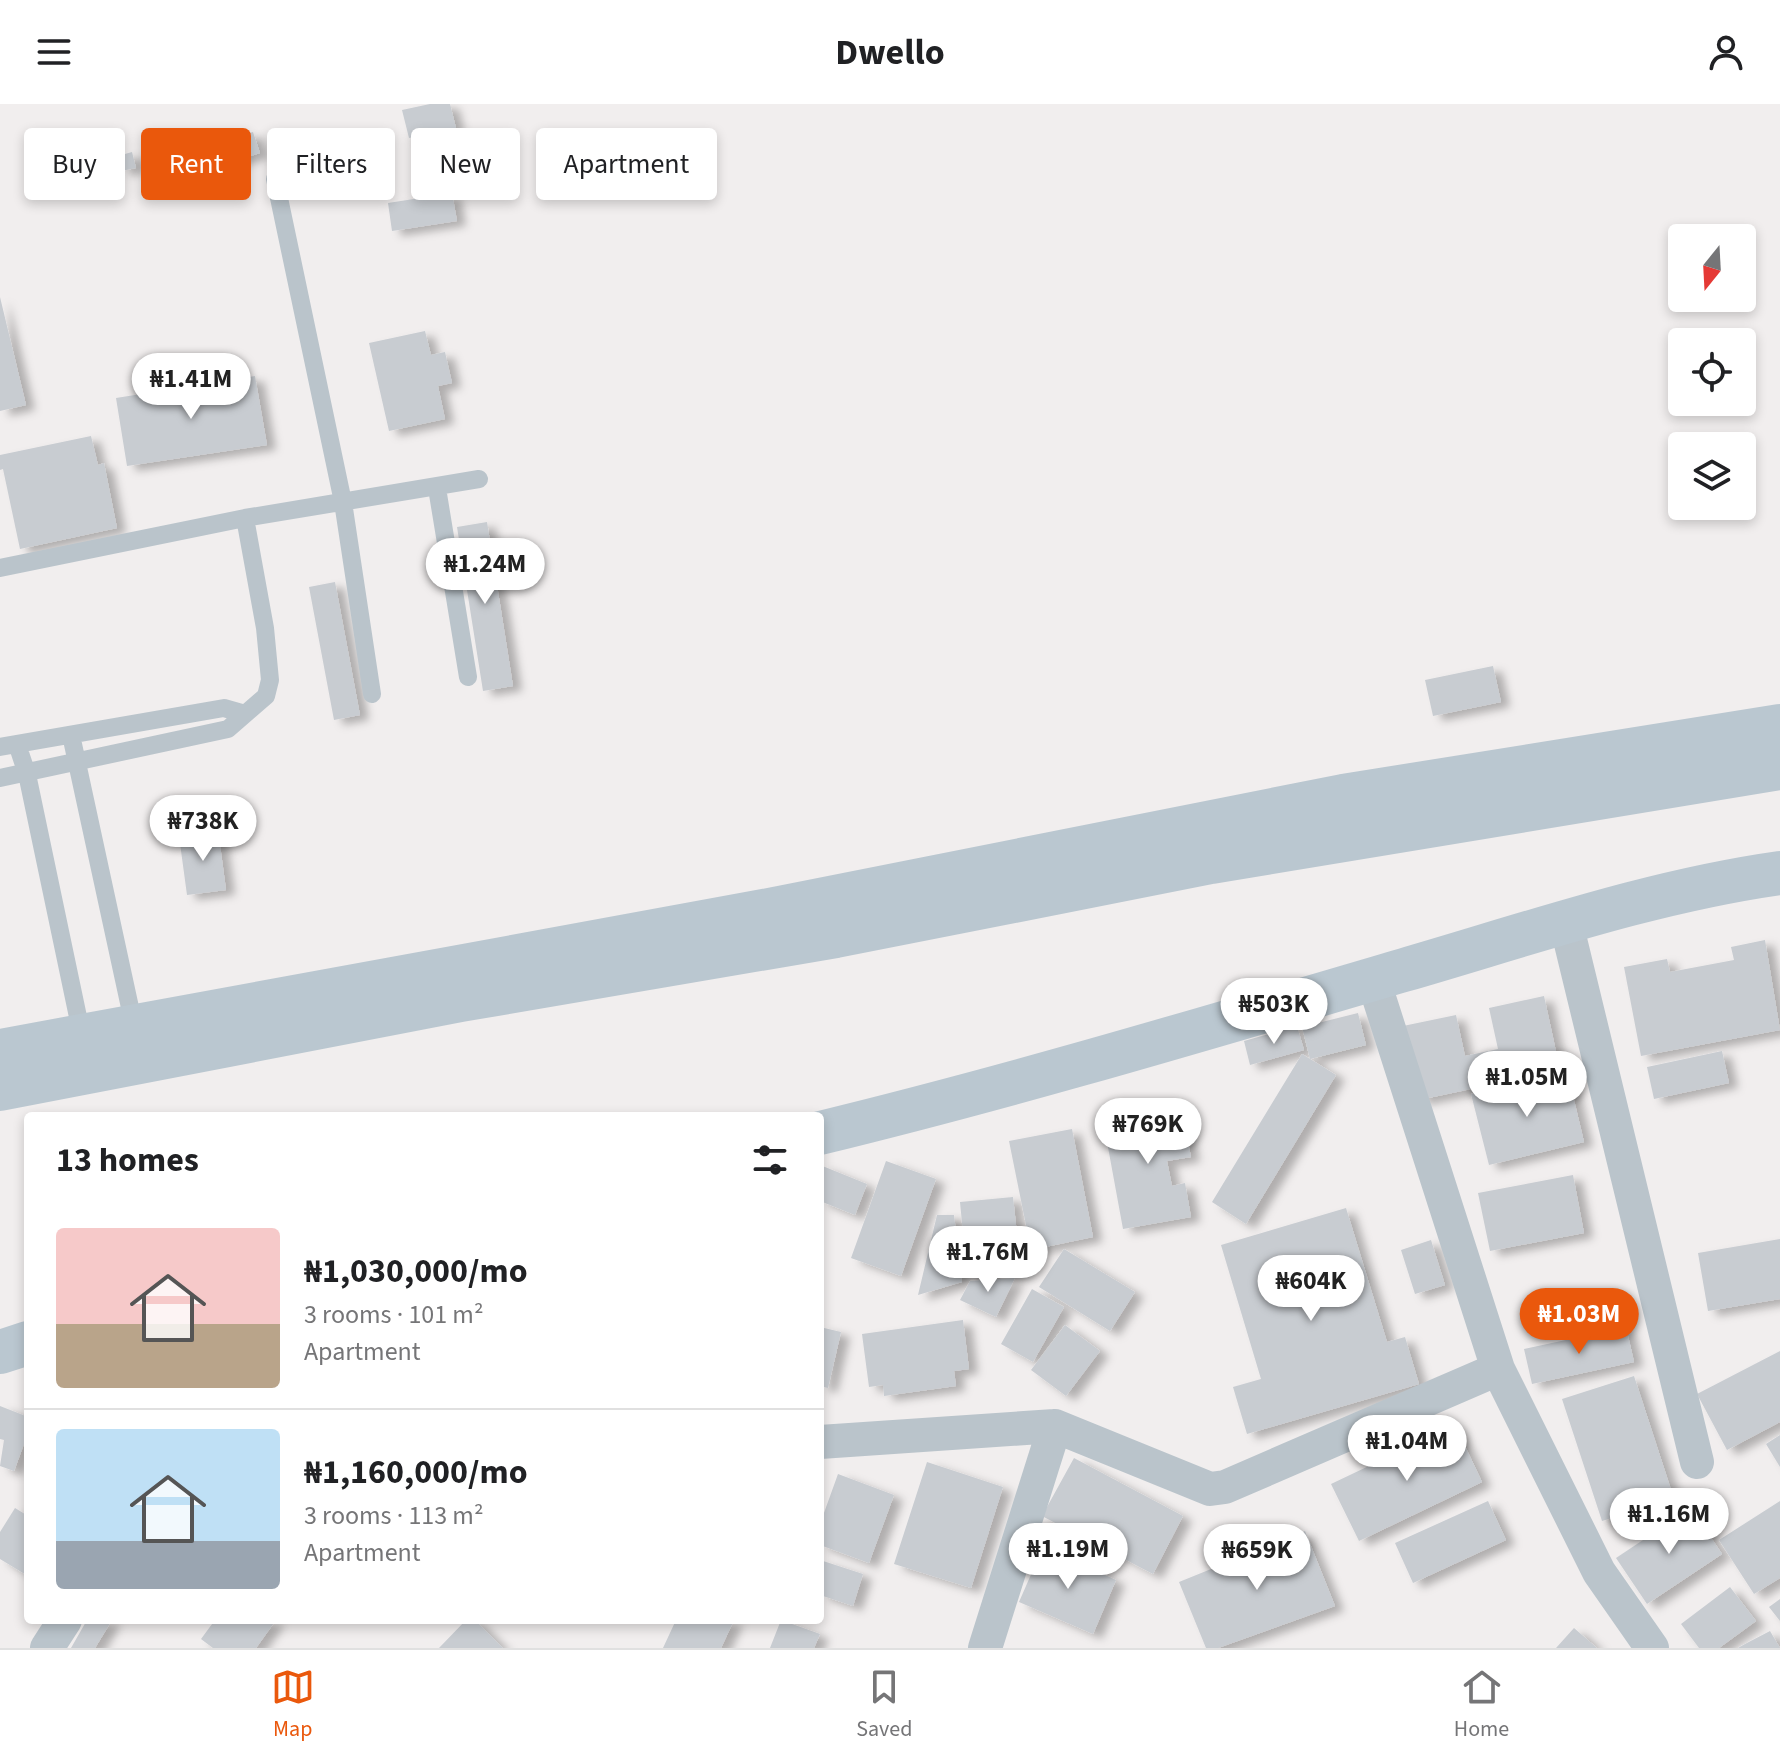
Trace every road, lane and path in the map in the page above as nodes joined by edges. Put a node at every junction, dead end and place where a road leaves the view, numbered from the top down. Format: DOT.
graph roads {
  1 [pos="279,200"];
  2 [pos="479,479"];
  3 [pos="437,488"];
  4 [pos="343,502"];
  5 [pos="245,518"];
  6 [pos="0,568"];
  7 [pos="468,677"];
  8 [pos="372,694"];
  9 [pos="245,714"];
  10 [pos="1780,726"];
  11 [pos="71,735"];
  12 [pos="9,746"];
  13 [pos="77,763"];
  14 [pos="1780,768"];
  15 [pos="27,774"];
  16 [pos="0,778"];
  17 [pos="1780,873"];
  18 [pos="1566,923"];
  19 [pos="1373,979"];
  20 [pos="134,1026"];
  21 [pos="82,1036"];
  22 [pos="0,1051"];
  23 [pos="0,1089"];
  24 [pos="824,1132"];
  25 [pos="24,1344"];
  26 [pos="0,1352"];
  27 [pos="1498,1369"];
  28 [pos="1055,1426"];
  29 [pos="824,1442"];
  30 [pos="1697,1462"];
  31 [pos="62,1624"];
  32 [pos="47,1648"];
  33 [pos="985,1648"];
  34 [pos="1652,1648"];
  1 -- 4 [label="lane"];
  2 -- 3 [label="lane"];
  3 -- 4 [label="lane"];
  3 -- 7 [label="lane"];
  4 -- 5 [label="lane"];
  4 -- 8 [label="lane"];
  5 -- 6 [label="lane"];
  5 -- 9 [label="lane"];
  9 -- 11 [label="lane"];
  9 -- 13 [label="lane"];
  10 -- 20 [label="main road"];
  11 -- 12 [label="lane"];
  11 -- 13 [label="lane"];
  12 -- 15 [label="lane"];
  13 -- 15 [label="lane"];
  13 -- 20 [label="lane"];
  14 -- 23 [label="main road"];
  15 -- 16 [label="lane"];
  15 -- 21 [label="lane"];
  17 -- 18 [label="main road"];
  18 -- 19 [label="main road"];
  18 -- 30 [label="street"];
  19 -- 24 [label="main road"];
  19 -- 27 [label="street"];
  20 -- 21 [label="main road"];
  21 -- 22 [label="main road"];
  25 -- 26 [label="main road"];
  27 -- 28 [label="street"];
  27 -- 34 [label="street"];
  28 -- 29 [label="street"];
  28 -- 33 [label="street"];
  31 -- 32 [label="street"];
}
